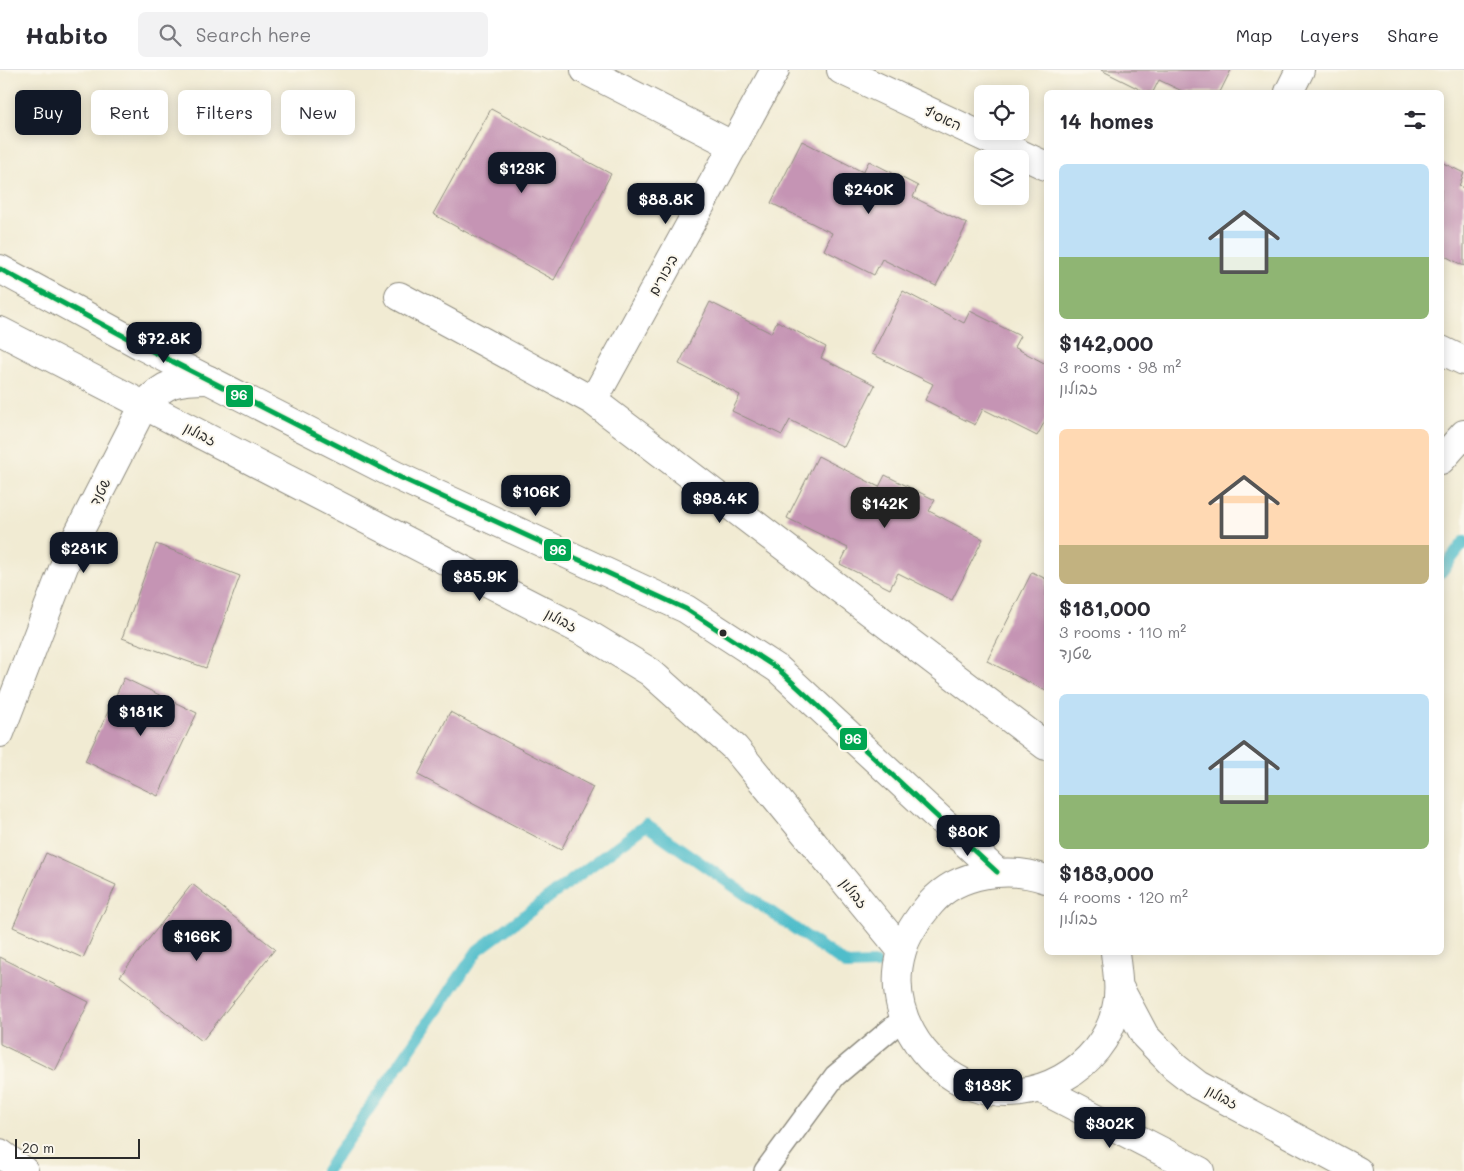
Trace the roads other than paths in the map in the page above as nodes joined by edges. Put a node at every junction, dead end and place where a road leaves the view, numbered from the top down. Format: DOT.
graph roads {
  1 [pos="585,70"];
  2 [pos="776,70"];
  3 [pos="841,70"];
  4 [pos="1300,70"];
  5 [pos="1290,90"];
  6 [pos="734,146"];
  7 [pos="1044,165"];
  8 [pos="0,269"];
  9 [pos="398,296"];
  10 [pos="0,331"];
  11 [pos="1444,351"];
  12 [pos="1464,361"];
  13 [pos="208,380"];
  14 [pos="593,401"];
  15 [pos="144,406"];
  16 [pos="1464,434"];
  17 [pos="1444,457"];
  18 [pos="0,732"];
  19 [pos="1044,744"];
  20 [pos="997,872"];
  21 [pos="1044,878"];
  22 [pos="902,951"];
  23 [pos="1115,955"];
  24 [pos="1119,987"];
  25 [pos="904,1018"];
  26 [pos="1039,1088"];
  27 [pos="0,1153"];
  28 [pos="24,1171"];
  29 [pos="765,1171"];
  30 [pos="1200,1171"];
  31 [pos="1358,1171"];
  1 -- 6 [label="main road"];
  2 -- 6 [label="main road, ביכורים"];
  3 -- 7 [label="main road, האסיף"];
  4 -- 5 [label="main road"];
  6 -- 14 [label="main road, ביכורים"];
  8 -- 13 [label="main road"];
  9 -- 14 [label="main road"];
  10 -- 15 [label="main road, זבולון"];
  11 -- 12 [label="main road"];
  13 -- 15 [label="main road, שטנד"];
  13 -- 20 [label="main road"];
  14 -- 19 [label="main road"];
  15 -- 18 [label="main road, שטנד"];
  15 -- 22 [label="main road, זבולון"];
  16 -- 17 [label="main road"];
  20 -- 21 [label="main road, זבולון"];
  20 -- 22 [label="main road, זבולון"];
  22 -- 25 [label="main road, זבולון"];
  23 -- 24 [label="main road, זבולון"];
  24 -- 26 [label="main road, זבולון"];
  24 -- 31 [label="main road, זבולון"];
  25 -- 26 [label="main road, זבולון"];
  25 -- 29 [label="lane"];
  26 -- 30 [label="main road"];
  27 -- 28 [label="main road"];
}
